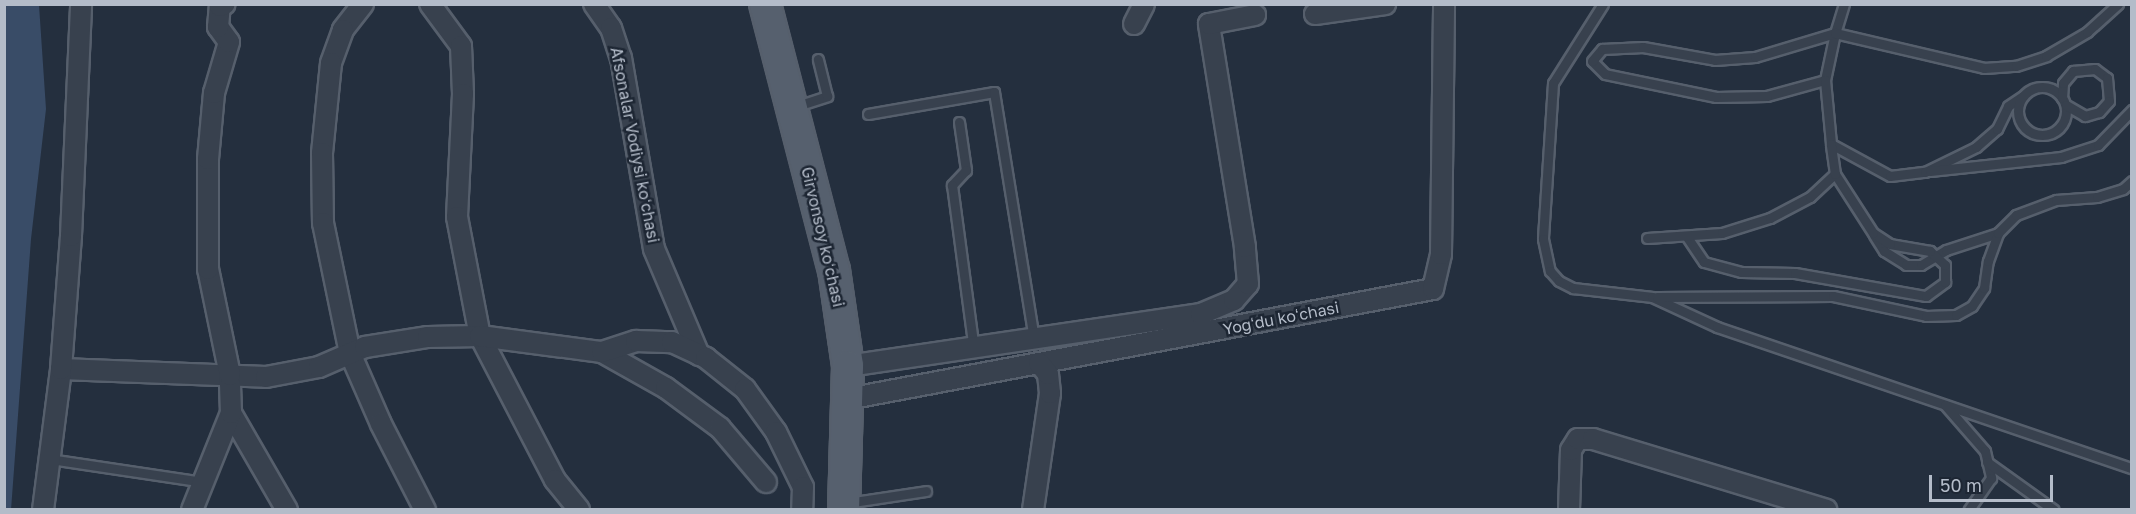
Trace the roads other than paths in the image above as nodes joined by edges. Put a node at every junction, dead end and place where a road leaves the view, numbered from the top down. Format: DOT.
graph roads {
  1 [pos="81,4"];
  2 [pos="225,4"];
  3 [pos="363,4"];
  4 [pos="430,4"];
  5 [pos="594,4"];
  6 [pos="765,4"];
  7 [pos="1144,4"];
  8 [pos="1385,4"];
  9 [pos="1444,4"];
  10 [pos="1604,4"];
  11 [pos="1844,4"];
  12 [pos="2118,4"];
  13 [pos="1315,14"];
  14 [pos="1255,15"];
  15 [pos="1134,24"];
  16 [pos="1835,33"];
  17 [pos="818,59"];
  18 [pos="1825,80"];
  19 [pos="2023,96"];
  20 [pos="2064,101"];
  21 [pos="792,107"];
  22 [pos="2132,110"];
  23 [pos="868,114"];
  24 [pos="959,122"];
  25 [pos="1831,144"];
  26 [pos="1925,172"];
  27 [pos="1835,174"];
  28 [pos="2132,181"];
  29 [pos="1873,233"];
  30 [pos="1998,233"];
  31 [pos="1687,237"];
  32 [pos="1647,238"];
  33 [pos="1936,257"];
  34 [pos="1652,297"];
  35 [pos="480,336"];
  36 [pos="1035,341"];
  37 [pos="974,349"];
  38 [pos="602,352"];
  39 [pos="350,353"];
  40 [pos="699,355"];
  41 [pos="1039,363"];
  42 [pos="848,366"];
  43 [pos="61,369"];
  44 [pos="230,375"];
  45 [pos="847,399"];
  46 [pos="1944,404"];
  47 [pos="231,413"];
  48 [pos="51,459"];
  49 [pos="1988,462"];
  50 [pos="2132,468"];
  51 [pos="203,482"];
  52 [pos="765,482"];
  53 [pos="926,491"];
  54 [pos="844,506"];
  55 [pos="43,510"];
  56 [pos="192,510"];
  57 [pos="287,510"];
  58 [pos="425,510"];
  59 [pos="579,510"];
  60 [pos="802,510"];
  61 [pos="1033,510"];
  62 [pos="1569,510"];
  63 [pos="1826,510"];
  64 [pos="1969,510"];
  65 [pos="2054,510"];
  1 -- 43 [label="street"];
  2 -- 44 [label="street"];
  3 -- 39 [label="street"];
  4 -- 35 [label="street"];
  5 -- 40 [label="street, Afsonalar Vodiysi koʻchasi"];
  6 -- 21 [label="main road, Girvonsoy koʻchasi"];
  7 -- 15 [label="street"];
  8 -- 13 [label="street"];
  9 -- 41 [label="street, Yogʻdu koʻchasi"];
  10 -- 34 [label="lane"];
  11 -- 16 [label="lane"];
  12 -- 16 [label="lane"];
  14 -- 36 [label="street, Yogʻdu koʻchasi"];
  16 -- 18 [label="lane"];
  16 -- 18 [label="lane"];
  17 -- 21 [label="lane"];
  18 -- 25 [label="lane"];
  19 -- 20 [label="lane"];
  19 -- 20 [label="lane"];
  19 -- 26 [label="lane"];
  20 -- 20 [label="lane"];
  21 -- 42 [label="main road, Girvonsoy koʻchasi"];
  22 -- 26 [label="lane"];
  23 -- 36 [label="lane"];
  24 -- 37 [label="lane"];
  25 -- 26 [label="lane"];
  25 -- 27 [label="lane"];
  27 -- 29 [label="lane"];
  27 -- 31 [label="lane"];
  28 -- 30 [label="lane"];
  29 -- 33 [label="lane"];
  29 -- 33 [label="lane"];
  30 -- 33 [label="lane"];
  30 -- 34 [label="lane"];
  31 -- 32 [label="lane"];
  31 -- 33 [label="lane"];
  34 -- 46 [label="lane"];
  35 -- 38 [label="street"];
  35 -- 39 [label="street"];
  35 -- 59 [label="street"];
  36 -- 37 [label="street, Yogʻdu koʻchasi"];
  37 -- 42 [label="street, Yogʻdu koʻchasi"];
  38 -- 40 [label="street"];
  38 -- 52 [label="street"];
  39 -- 44 [label="street"];
  39 -- 58 [label="street"];
  40 -- 60 [label="street"];
  41 -- 45 [label="street, Yogʻdu koʻchasi"];
  41 -- 61 [label="street"];
  42 -- 45 [label="main road, Girvonsoy koʻchasi"];
  43 -- 44 [label="street"];
  43 -- 48 [label="street"];
  44 -- 47 [label="street"];
  45 -- 54 [label="main road, Girvonsoy koʻchasi"];
  46 -- 49 [label="lane"];
  46 -- 50 [label="lane"];
  47 -- 51 [label="street"];
  47 -- 57 [label="street"];
  48 -- 51 [label="lane"];
  48 -- 55 [label="street"];
  49 -- 64 [label="lane"];
  49 -- 65 [label="lane"];
  51 -- 56 [label="street"];
  53 -- 54 [label="lane"];
  62 -- 63 [label="street"];
}
